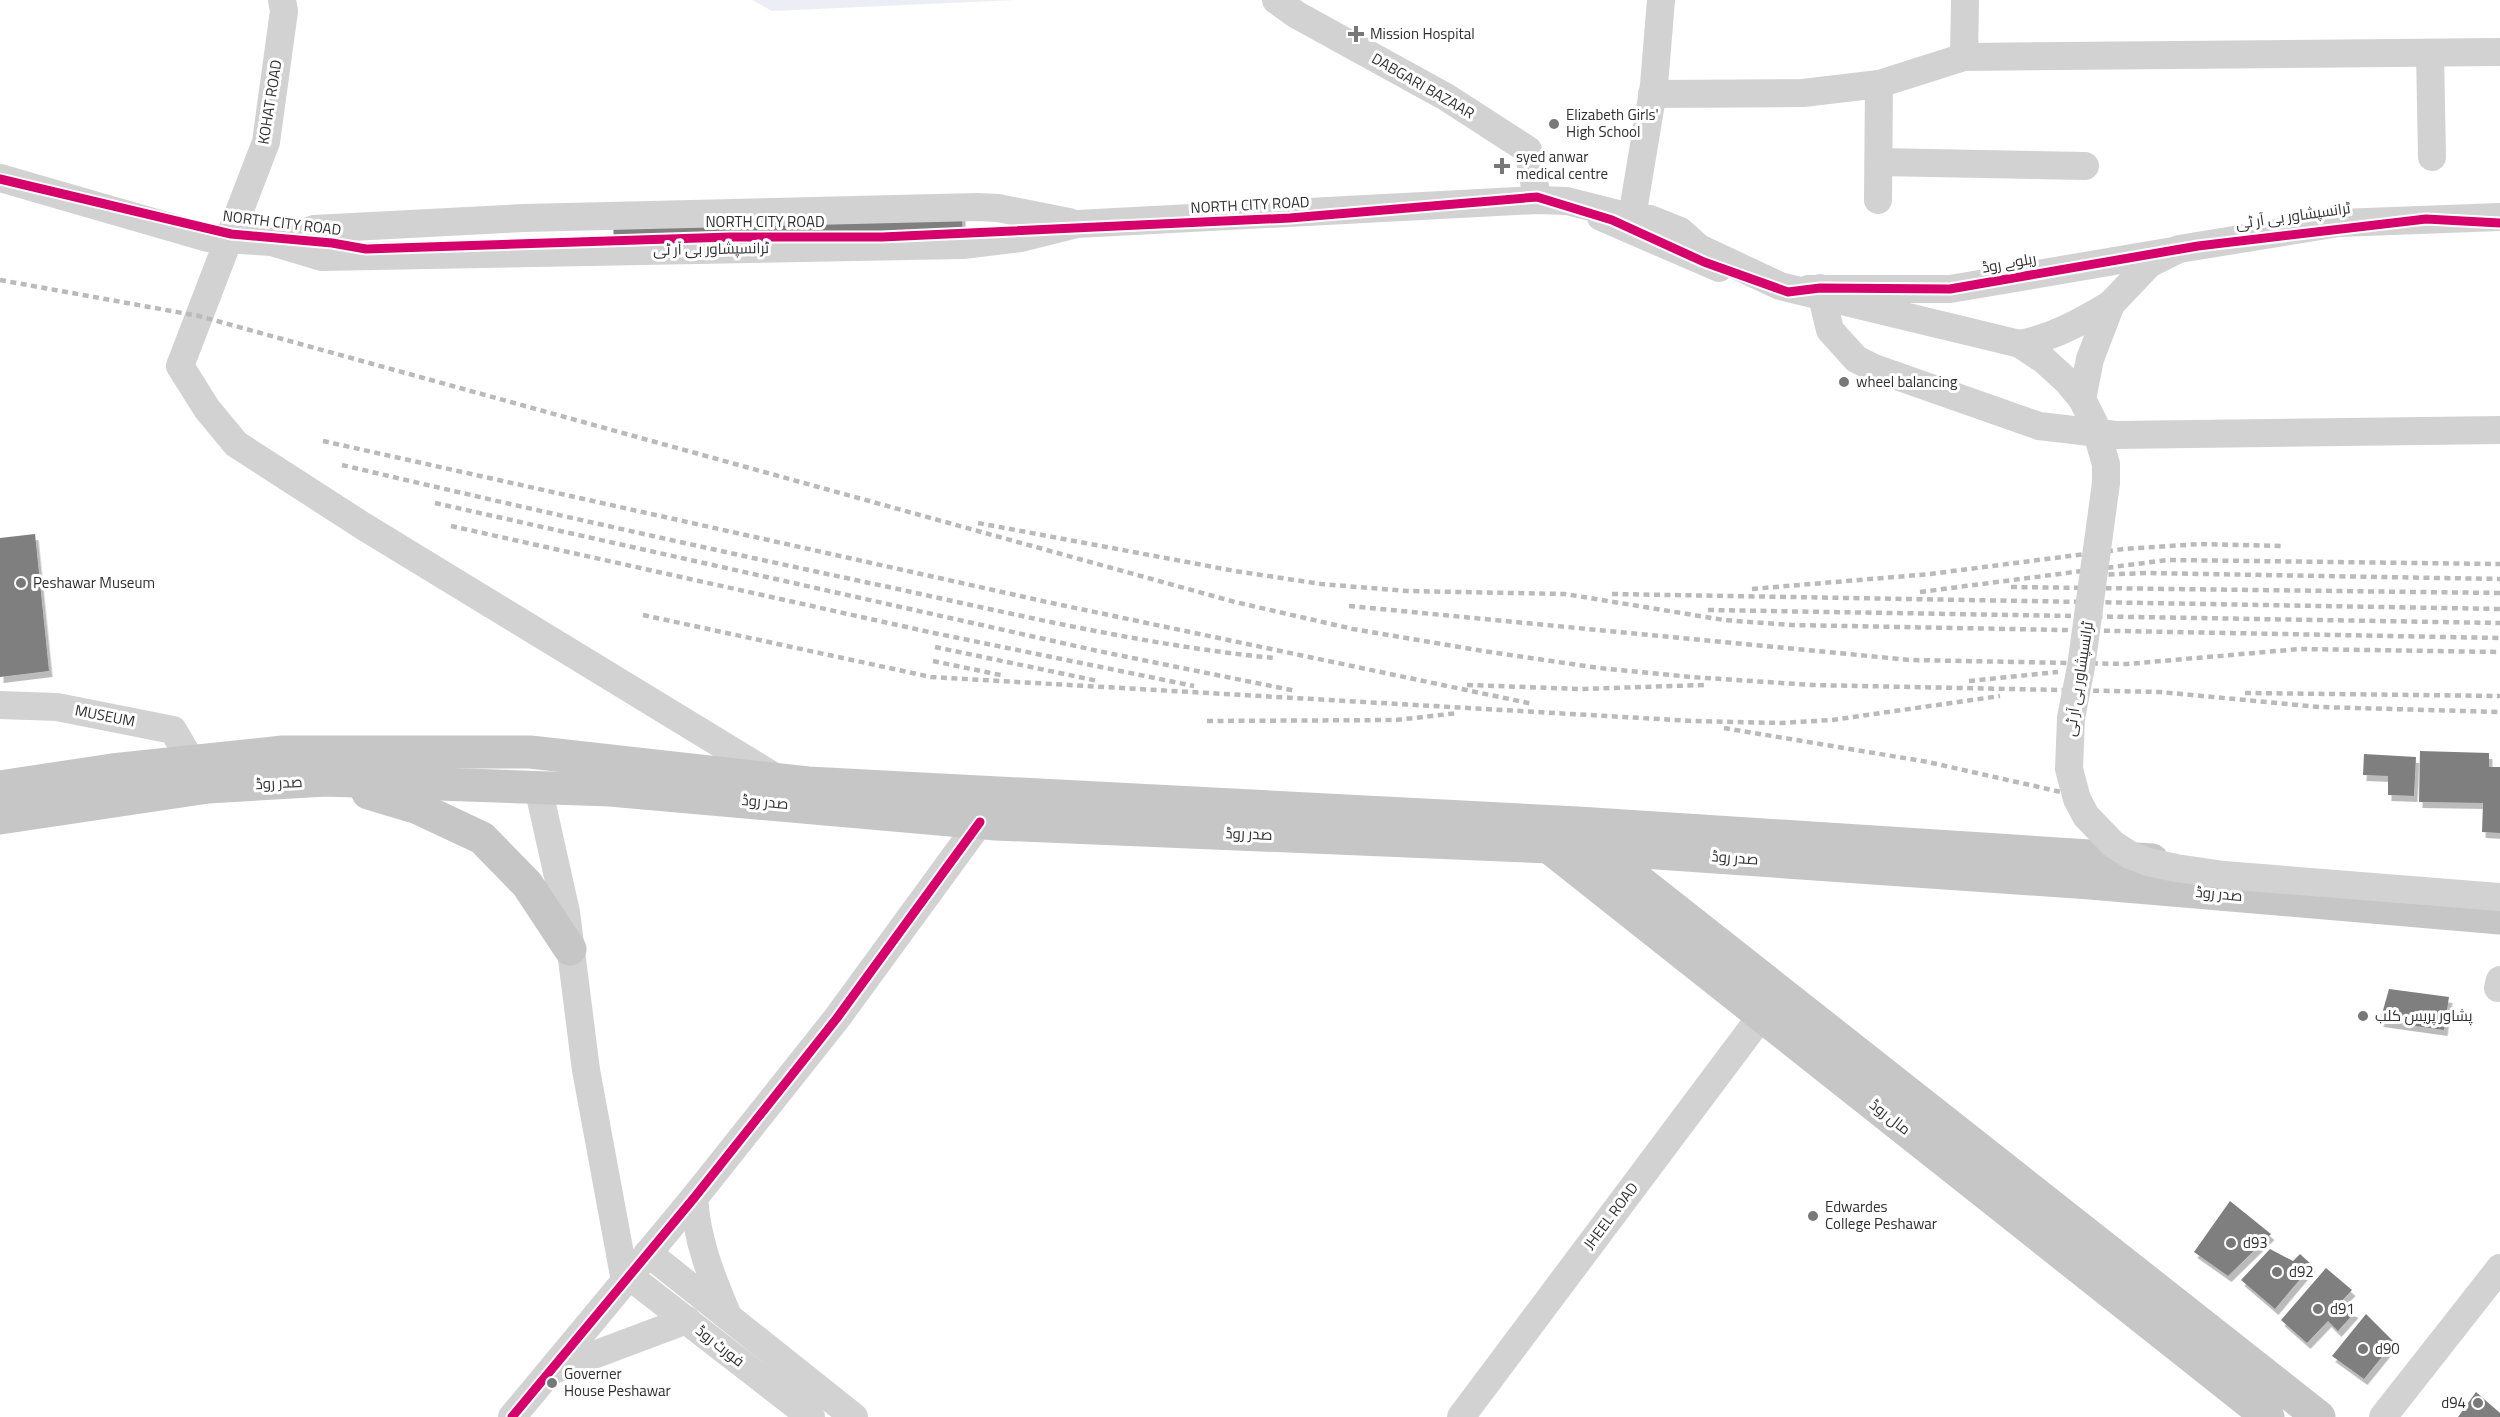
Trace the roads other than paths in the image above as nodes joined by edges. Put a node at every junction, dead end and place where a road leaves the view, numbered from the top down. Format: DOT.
graph roads {
  1 [pos="282,0"];
  2 [pos="1276,0"];
  3 [pos="1661,0"];
  4 [pos="1965,0"];
  5 [pos="2500,52"];
  6 [pos="2430,53"];
  7 [pos="1964,57"];
  8 [pos="1879,84"];
  9 [pos="1652,94"];
  10 [pos="2432,157"];
  11 [pos="1879,162"];
  12 [pos="2085,166"];
  13 [pos="0,179"];
  14 [pos="1537,197"];
  15 [pos="1878,200"];
  16 [pos="2500,217"];
  17 [pos="2500,223"];
  18 [pos="1077,224"];
  19 [pos="1630,229"];
  20 [pos="231,234"];
  21 [pos="272,242"];
  22 [pos="1820,288"];
  23 [pos="2111,304"];
  24 [pos="2020,344"];
  25 [pos="2082,399"];
  26 [pos="2500,430"];
  27 [pos="0,705"];
  28 [pos="191,761"];
  29 [pos="326,780"];
  30 [pos="783,781"];
  31 [pos="0,787"];
  32 [pos="538,787"];
  33 [pos="0,818"];
  34 [pos="1509,820"];
  35 [pos="980,822"];
  36 [pos="1555,834"];
  37 [pos="1599,849"];
  38 [pos="2500,885"];
  39 [pos="2500,897"];
  40 [pos="2500,918"];
  41 [pos="570,949"];
  42 [pos="1762,1015"];
  43 [pos="694,1198"];
  44 [pos="648,1253"];
  45 [pos="2500,1268"];
  46 [pos="627,1279"];
  47 [pos="728,1318"];
  48 [pos="687,1320"];
  49 [pos="547,1373"];
  50 [pos="512,1417"];
  51 [pos="811,1417"];
  52 [pos="854,1417"];
  53 [pos="1461,1417"];
  54 [pos="2268,1417"];
  55 [pos="2319,1417"];
  56 [pos="2383,1417"];
  1 -- 20 [label="street, KOHAT ROAD"];
  2 -- 14 [label="street, DABGARI BAZAAR"];
  3 -- 9 [label="street"];
  4 -- 7 [label="street"];
  5 -- 6 [label="street"];
  6 -- 7 [label="street"];
  6 -- 10 [label="street"];
  7 -- 8 [label="street"];
  8 -- 9 [label="street"];
  8 -- 11 [label="street"];
  9 -- 19 [label="street"];
  11 -- 12 [label="street"];
  11 -- 15 [label="street"];
  13 -- 20 [label="street, NORTH CITY ROAD"];
  13 -- 21 [label="street, ٹرانسپشاور بی آر ٹی, bridge"];
  14 -- 19 [label="street, ریلوے روڈ"];
  14 -- 20 [label="street, NORTH CITY ROAD"];
  16 -- 23 [label="street, ٹرانسپشاور بی آر ٹی, bridge"];
  17 -- 22 [label="street, ریلوے روڈ"];
  18 -- 21 [label="street, ٹرانسپشاور بی آر ٹی, bridge"];
  18 -- 21 [label="street, ٹرانسپشاور بی آر ٹی, bridge"];
  18 -- 24 [label="street, ٹرانسپشاور بی آر ٹی, bridge"];
  19 -- 22 [label="street, ریلوے روڈ"];
  20 -- 30 [label="street, KOHAT ROAD"];
  22 -- 26 [label="street"];
  23 -- 24 [label="street, ٹرانسپشاور بی آر ٹی"];
  23 -- 25 [label="street, ٹرانسپشاور بی آر ٹی"];
  24 -- 25 [label="street, ٹرانسپشاور بی آر ٹی, bridge"];
  25 -- 39 [label="street, ٹرانسپشاور بی آر ٹی, bridge"];
  27 -- 28 [label="street, MUSEUM"];
  28 -- 30 [label="main road, صدر روڈ"];
  28 -- 31 [label="main road, صدر روڈ"];
  29 -- 32 [label="main road, صدر روڈ"];
  29 -- 33 [label="main road, صدر روڈ"];
  29 -- 41 [label="main road"];
  30 -- 34 [label="main road, صدر روڈ"];
  32 -- 35 [label="main road, صدر روڈ"];
  32 -- 41 [label="street"];
  34 -- 36 [label="main road, مال روڈ"];
  35 -- 36 [label="main road, صدر روڈ"];
  35 -- 43 [label="street"];
  36 -- 37 [label="main road, صدر روڈ"];
  36 -- 38 [label="main road, صدر روڈ"];
  36 -- 42 [label="main road, مال روڈ"];
  37 -- 40 [label="main road, صدر روڈ"];
  37 -- 55 [label="main road, مال روڈ"];
  41 -- 46 [label="street"];
  42 -- 53 [label="street, JHEEL ROAD"];
  42 -- 54 [label="main road, مال روڈ"];
  43 -- 44 [label="street"];
  43 -- 47 [label="street"];
  44 -- 46 [label="street"];
  44 -- 47 [label="street, فورٹ روڈ"];
  45 -- 56 [label="street"];
  46 -- 48 [label="street, فورٹ روڈ"];
  46 -- 49 [label="street"];
  47 -- 52 [label="street, فورٹ روڈ"];
  48 -- 49 [label="street"];
  48 -- 51 [label="street, فورٹ روڈ"];
  49 -- 50 [label="street"];
}
